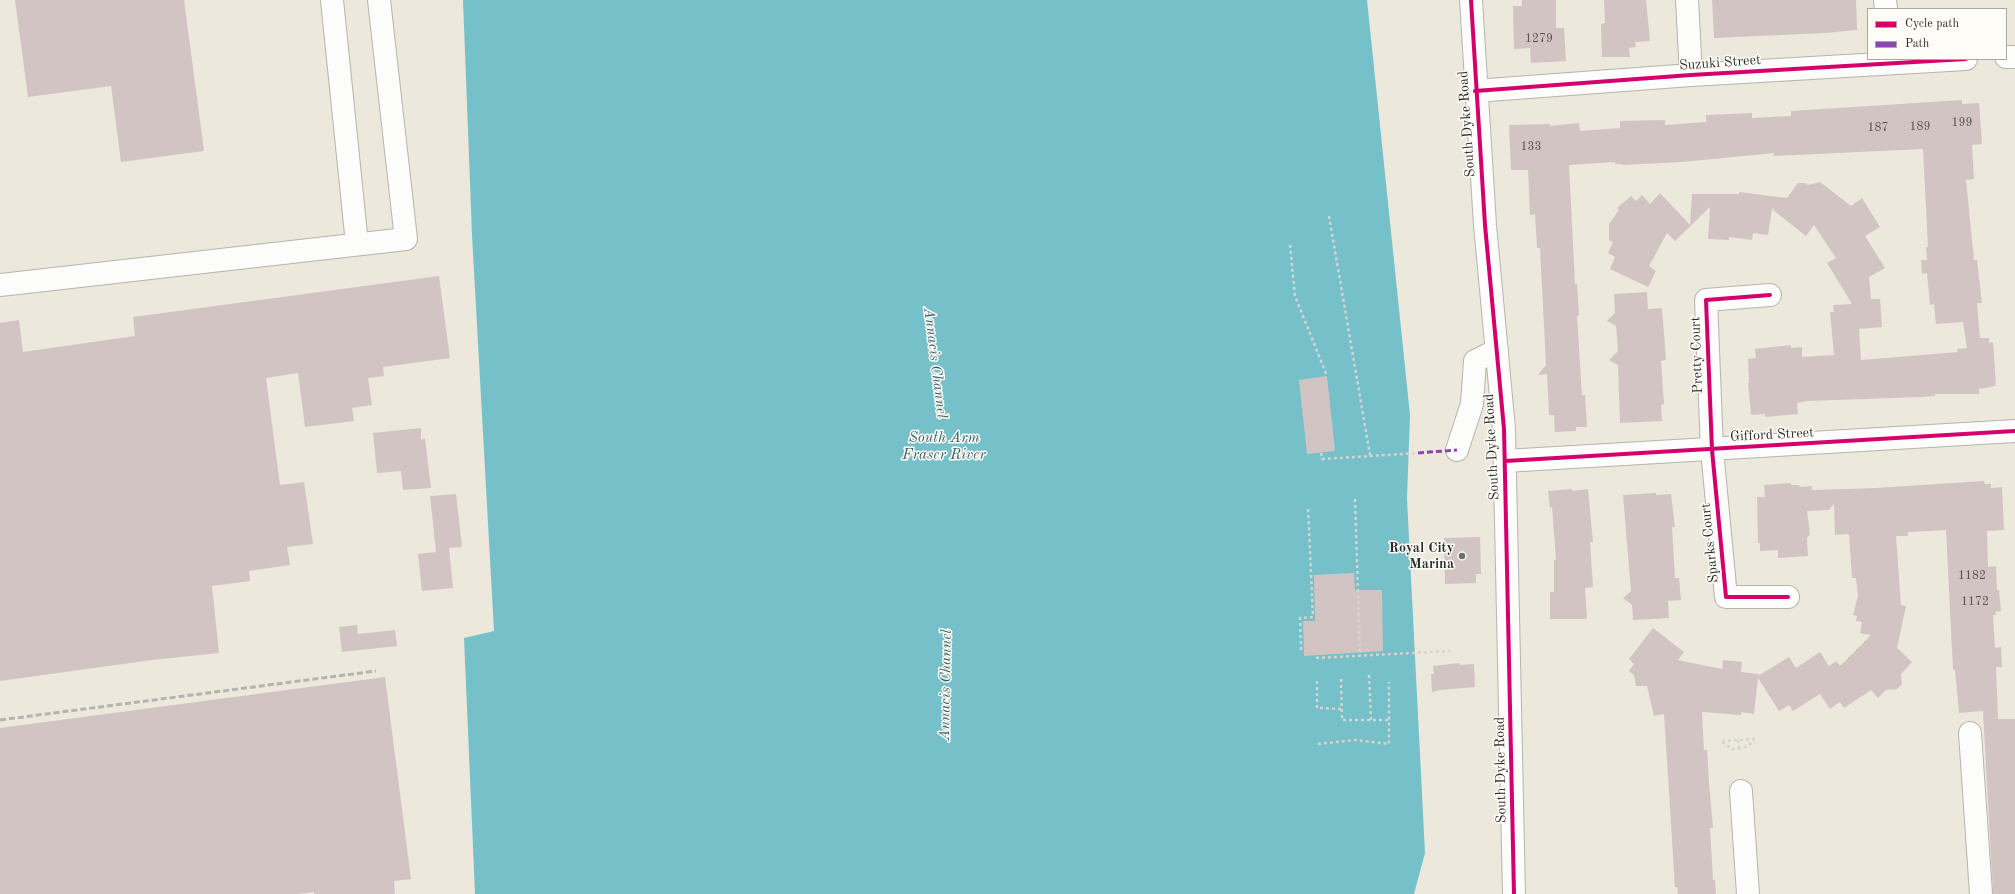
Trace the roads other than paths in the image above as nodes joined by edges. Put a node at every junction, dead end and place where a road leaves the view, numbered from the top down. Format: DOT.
graph roads {
  1 [pos="332,0"];
  2 [pos="378,0"];
  3 [pos="1471,0"];
  4 [pos="1687,0"];
  5 [pos="1928,60"];
  6 [pos="1889,61"];
  7 [pos="1691,75"];
  8 [pos="1475,91"];
  9 [pos="357,244"];
  10 [pos="0,285"];
  11 [pos="1770,295"];
  12 [pos="1497,350"];
  13 [pos="2015,431"];
  14 [pos="1457,450"];
  15 [pos="1712,450"];
  16 [pos="1505,461"];
  17 [pos="1788,597"];
  18 [pos="1970,733"];
  19 [pos="1741,791"];
  20 [pos="1514,894"];
  21 [pos="1748,894"];
  22 [pos="1981,894"];
  1 -- 9 [label="street"];
  2 -- 9 [label="street"];
  3 -- 8 [label="street, South Dyke Road"];
  4 -- 7 [label="street"];
  5 -- 6 [label="street, Suzuki Street"];
  6 -- 7 [label="street, Suzuki Street"];
  7 -- 8 [label="street, Suzuki Street"];
  8 -- 12 [label="street, South Dyke Road"];
  9 -- 10 [label="street"];
  11 -- 15 [label="street, Pretty Court"];
  12 -- 14 [label="street"];
  12 -- 16 [label="street, South Dyke Road"];
  13 -- 15 [label="street, Gifford Street"];
  15 -- 16 [label="street, Gifford Street"];
  15 -- 17 [label="street, Sparks Court"];
  16 -- 20 [label="street, South Dyke Road"];
  18 -- 22 [label="street"];
  19 -- 21 [label="street"];
}
